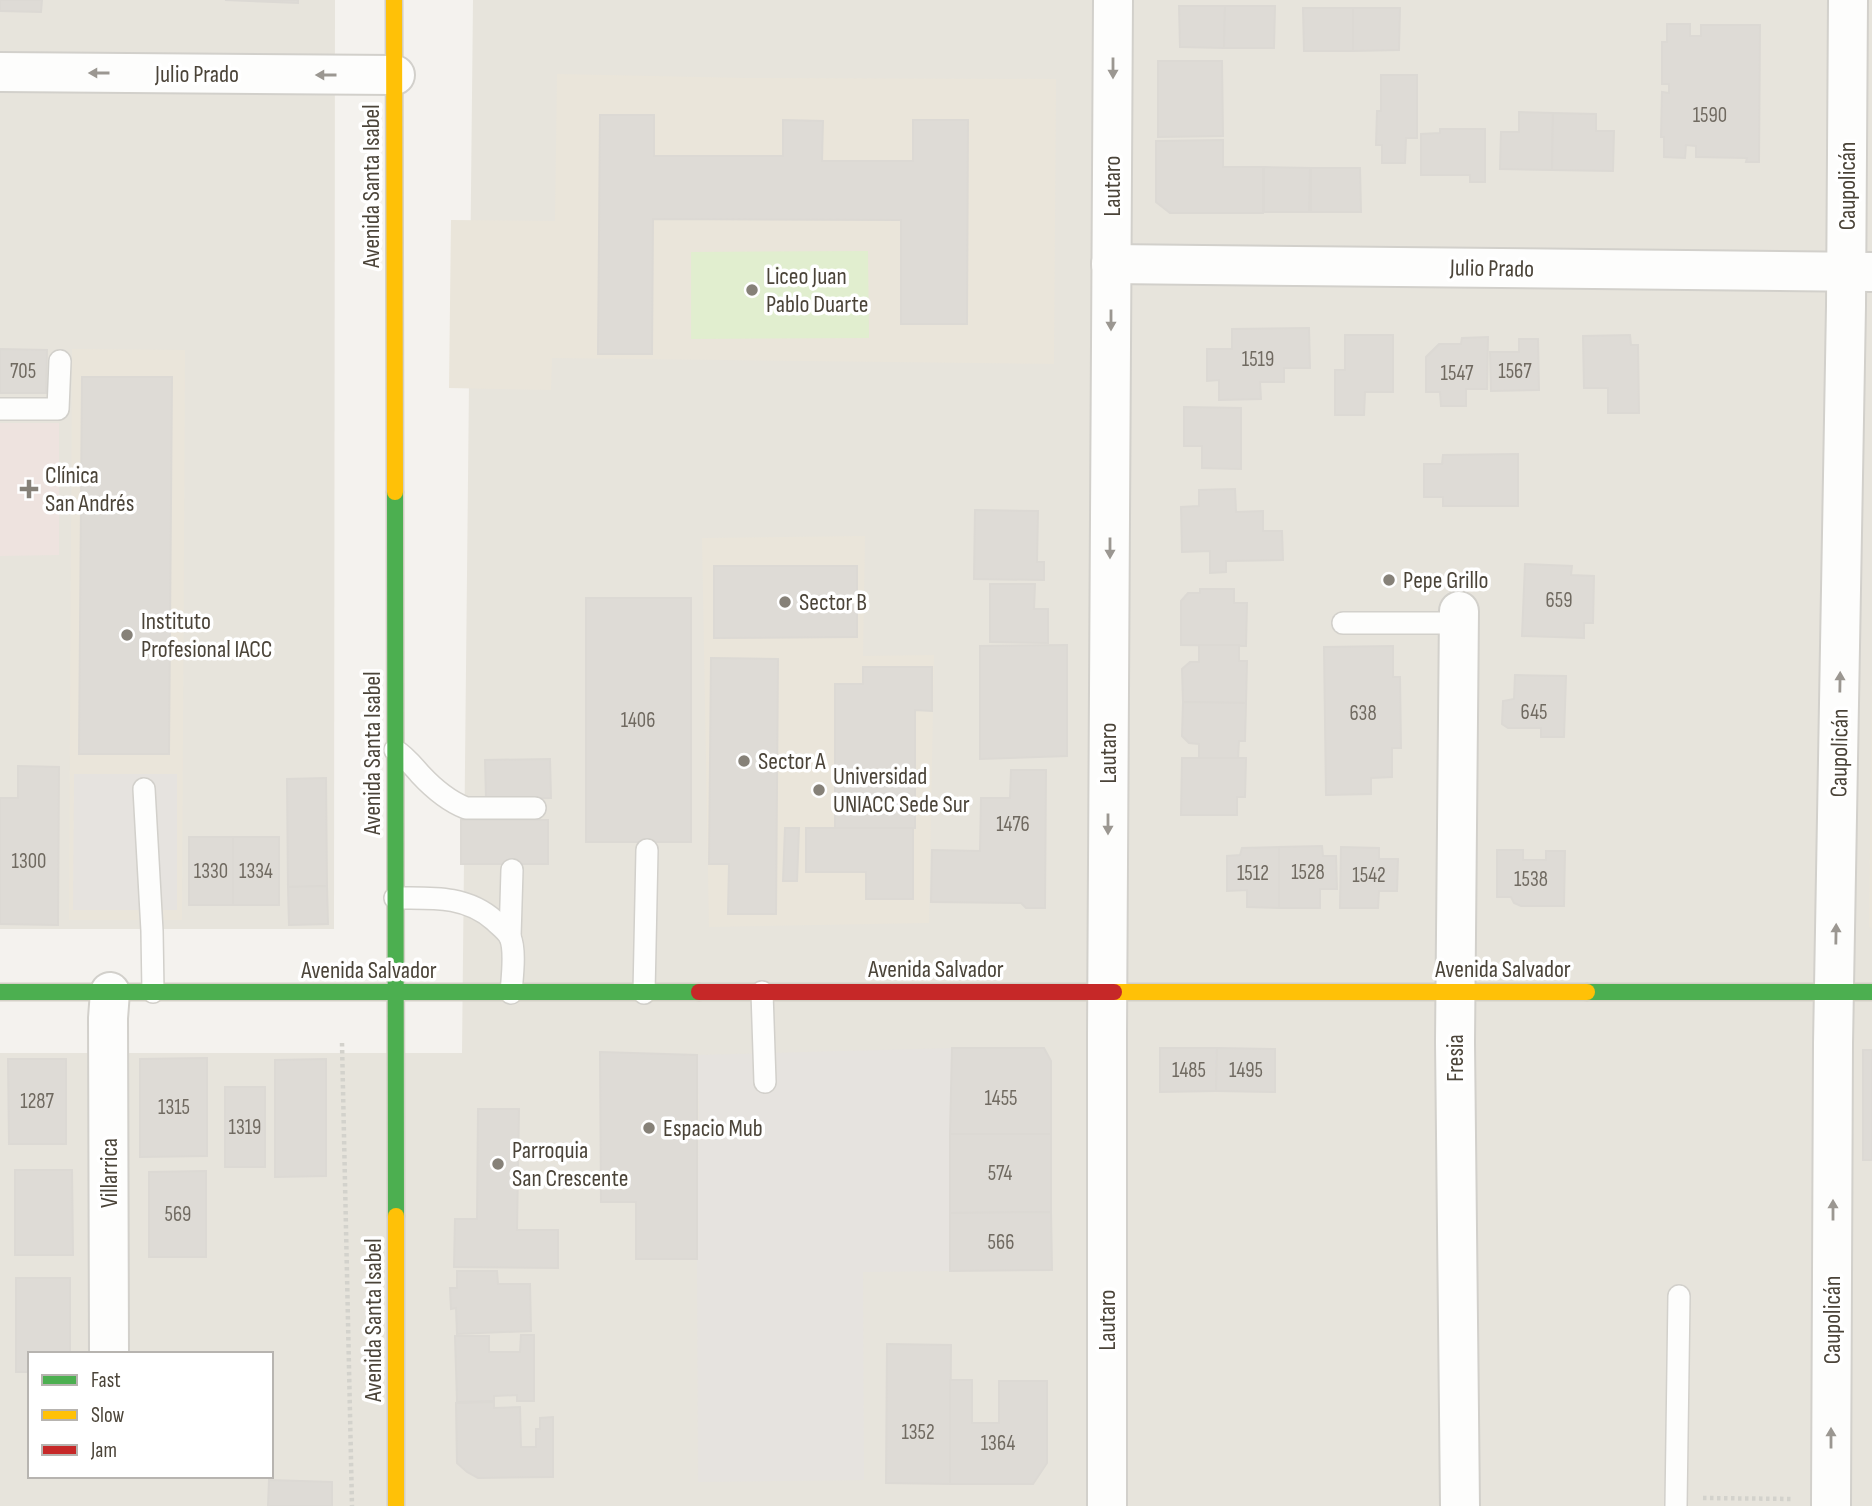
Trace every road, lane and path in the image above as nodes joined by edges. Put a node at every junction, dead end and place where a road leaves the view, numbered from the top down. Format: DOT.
graph roads {
  1 [pos="394,0"];
  2 [pos="1113,0"];
  3 [pos="1848,0"];
  4 [pos="0,72"];
  5 [pos="394,75"];
  6 [pos="1111,264"];
  7 [pos="1859,272"];
  8 [pos="60,361"];
  9 [pos="0,409"];
  10 [pos="1459,617"];
  11 [pos="1343,623"];
  12 [pos="395,750"];
  13 [pos="144,789"];
  14 [pos="535,808"];
  15 [pos="647,850"];
  16 [pos="512,870"];
  17 [pos="395,898"];
  18 [pos="510,937"];
  19 [pos="1455,991"];
  20 [pos="0,992"];
  21 [pos="110,992"];
  22 [pos="153,992"];
  23 [pos="762,992"];
  24 [pos="1107,992"];
  25 [pos="1853,992"];
  26 [pos="396,993"];
  27 [pos="511,993"];
  28 [pos="644,993"];
  29 [pos="342,1043"];
  30 [pos="765,1082"];
  31 [pos="1679,1296"];
  32 [pos="109,1352"];
  33 [pos="1676,1502"];
  34 [pos="1817,1502"];
  35 [pos="352,1506"];
  36 [pos="396,1506"];
  37 [pos="1107,1506"];
  38 [pos="1460,1506"];
  1 -- 5 [label="main road, Avenida Santa Isabel"];
  2 -- 6 [label="street, Lautaro, one-way"];
  3 -- 7 [label="street, Caupolicán"];
  5 -- 4 [label="street, Julio Prado, one-way"];
  5 -- 12 [label="main road, Avenida Santa Isabel"];
  6 -- 7 [label="street, Julio Prado"];
  6 -- 24 [label="street, Lautaro, one-way"];
  25 -- 7 [label="street, Caupolicán, one-way"];
  8 -- 9 [label="lane"];
  10 -- 11 [label="lane"];
  10 -- 19 [label="street, Fresia"];
  12 -- 14 [label="lane"];
  12 -- 17 [label="main road, Avenida Santa Isabel"];
  13 -- 22 [label="lane"];
  15 -- 28 [label="lane"];
  16 -- 18 [label="lane"];
  17 -- 18 [label="lane"];
  17 -- 26 [label="main road, Avenida Santa Isabel"];
  18 -- 27 [label="lane"];
  19 -- 24 [label="main road, Avenida Salvador"];
  19 -- 25 [label="main road, Avenida Salvador"];
  19 -- 38 [label="street, Fresia"];
  20 -- 21 [label="main road, Avenida Salvador"];
  21 -- 22 [label="main road, Avenida Salvador"];
  21 -- 32 [label="street, Villarrica"];
  22 -- 26 [label="main road, Avenida Salvador"];
  23 -- 24 [label="main road, Avenida Salvador"];
  23 -- 28 [label="main road, Avenida Salvador"];
  23 -- 30 [label="lane"];
  24 -- 37 [label="street, Lautaro"];
  34 -- 25 [label="street, Caupolicán, one-way"];
  26 -- 27 [label="main road, Avenida Salvador"];
  26 -- 36 [label="main road, Avenida Santa Isabel"];
  27 -- 28 [label="main road, Avenida Salvador"];
  29 -- 35 [label="path"];
  31 -- 33 [label="lane"];
  33 -- 34 [label="path"];
}
